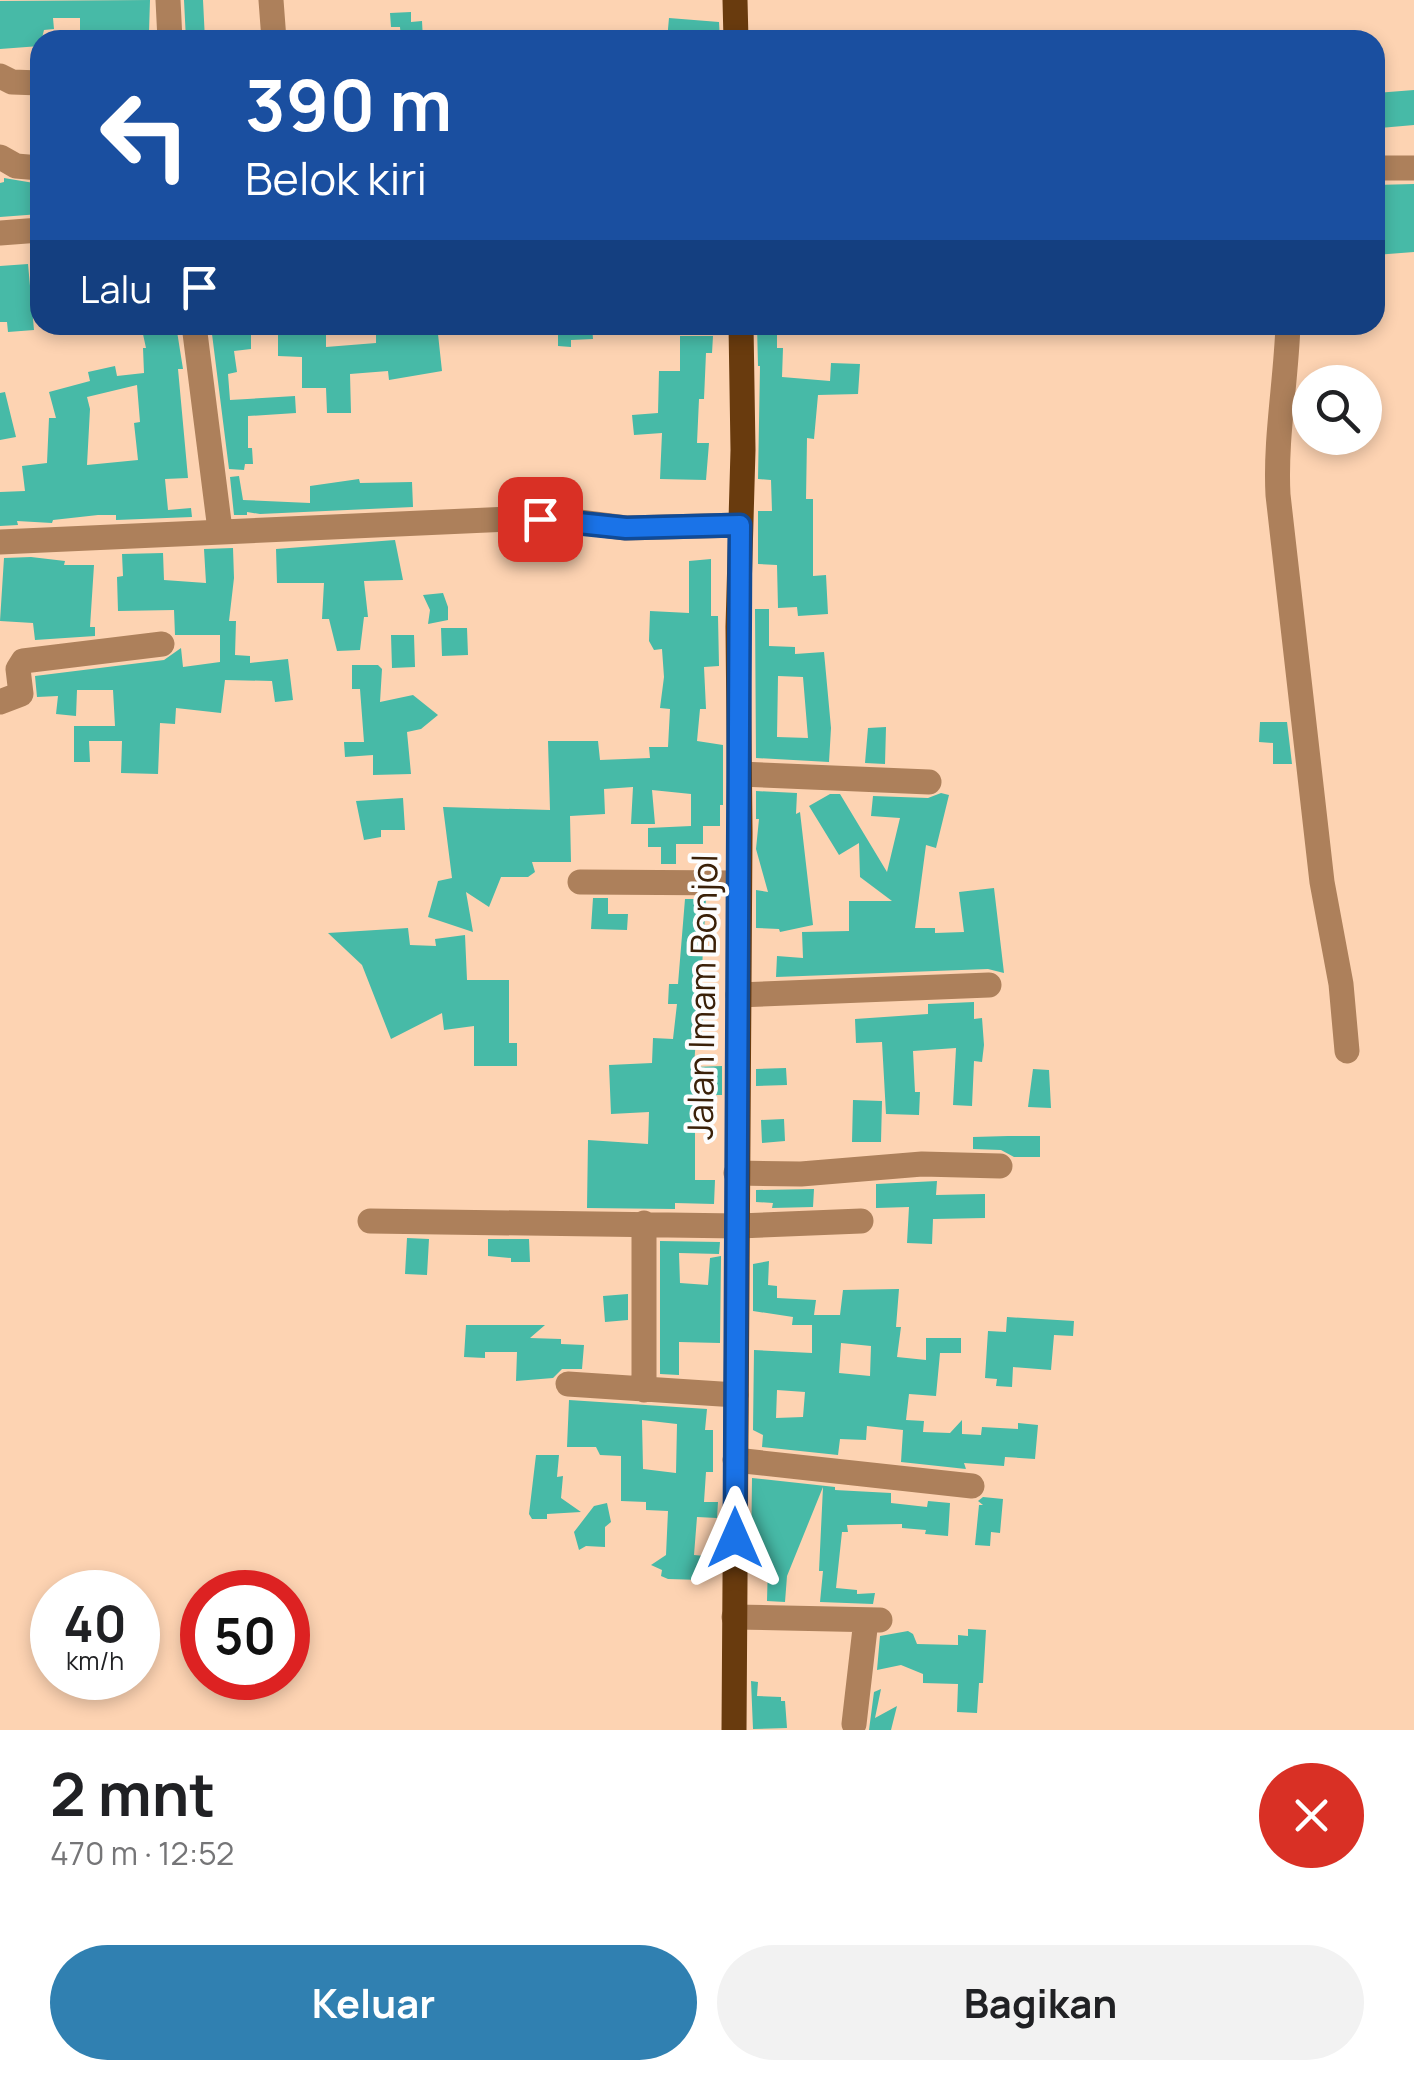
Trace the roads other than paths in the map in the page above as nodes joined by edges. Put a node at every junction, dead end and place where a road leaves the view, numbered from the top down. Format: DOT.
graph roads {
  1 [pos="168,0"];
  2 [pos="271,0"];
  3 [pos="736,0"];
  4 [pos="170,30"];
  5 [pos="273,30"];
  6 [pos="736,30"];
  7 [pos="0,76"];
  8 [pos="30,83"];
  9 [pos="0,157"];
  10 [pos="30,167"];
  11 [pos="1385,168"];
  12 [pos="1414,168"];
  13 [pos="30,231"];
  14 [pos="0,233"];
  15 [pos="195,335"];
  16 [pos="741,335"];
  17 [pos="1288,335"];
  18 [pos="740,525"];
  19 [pos="220,530"];
  20 [pos="0,542"];
  21 [pos="162,644"];
  22 [pos="0,702"];
  23 [pos="740,774"];
  24 [pos="929,782"];
  25 [pos="580,882"];
  26 [pos="740,883"];
  27 [pos="988,985"];
  28 [pos="738,994"];
  29 [pos="1347,1051"];
  30 [pos="1000,1166"];
  31 [pos="736,1174"];
  32 [pos="370,1221"];
  33 [pos="861,1221"];
  34 [pos="644,1223"];
  35 [pos="739,1226"];
  36 [pos="568,1384"];
  37 [pos="644,1390"];
  38 [pos="736,1395"];
  39 [pos="735,1460"];
  40 [pos="972,1486"];
  41 [pos="734,1617"];
  42 [pos="854,1724"];
  43 [pos="734,1730"];
  1 -- 4 [label="street"];
  2 -- 5 [label="street"];
  3 -- 6 [label="main road"];
  7 -- 8 [label="street"];
  9 -- 10 [label="street"];
  11 -- 12 [label="street"];
  13 -- 14 [label="street"];
  15 -- 19 [label="street"];
  16 -- 18 [label="main road, Jalan Imam Bonjol"];
  17 -- 29 [label="street"];
  18 -- 19 [label="street"];
  18 -- 23 [label="main road, Jalan Imam Bonjol"];
  19 -- 20 [label="street"];
  21 -- 22 [label="street"];
  23 -- 24 [label="street"];
  23 -- 26 [label="main road, Jalan Imam Bonjol"];
  25 -- 26 [label="street"];
  26 -- 28 [label="main road, Jalan Imam Bonjol"];
  27 -- 28 [label="street"];
  28 -- 31 [label="main road, Jalan Imam Bonjol"];
  30 -- 31 [label="street"];
  31 -- 35 [label="main road, Jalan Imam Bonjol"];
  32 -- 34 [label="street"];
  33 -- 35 [label="street"];
  34 -- 35 [label="street"];
  34 -- 37 [label="street"];
  35 -- 38 [label="main road, Jalan Imam Bonjol"];
  36 -- 37 [label="street"];
  37 -- 38 [label="street"];
  38 -- 39 [label="main road, Jalan Imam Bonjol"];
  39 -- 40 [label="street"];
  39 -- 41 [label="main road, Jalan Imam Bonjol"];
  41 -- 42 [label="street"];
  41 -- 43 [label="main road, Jalan Imam Bonjol"];
}
